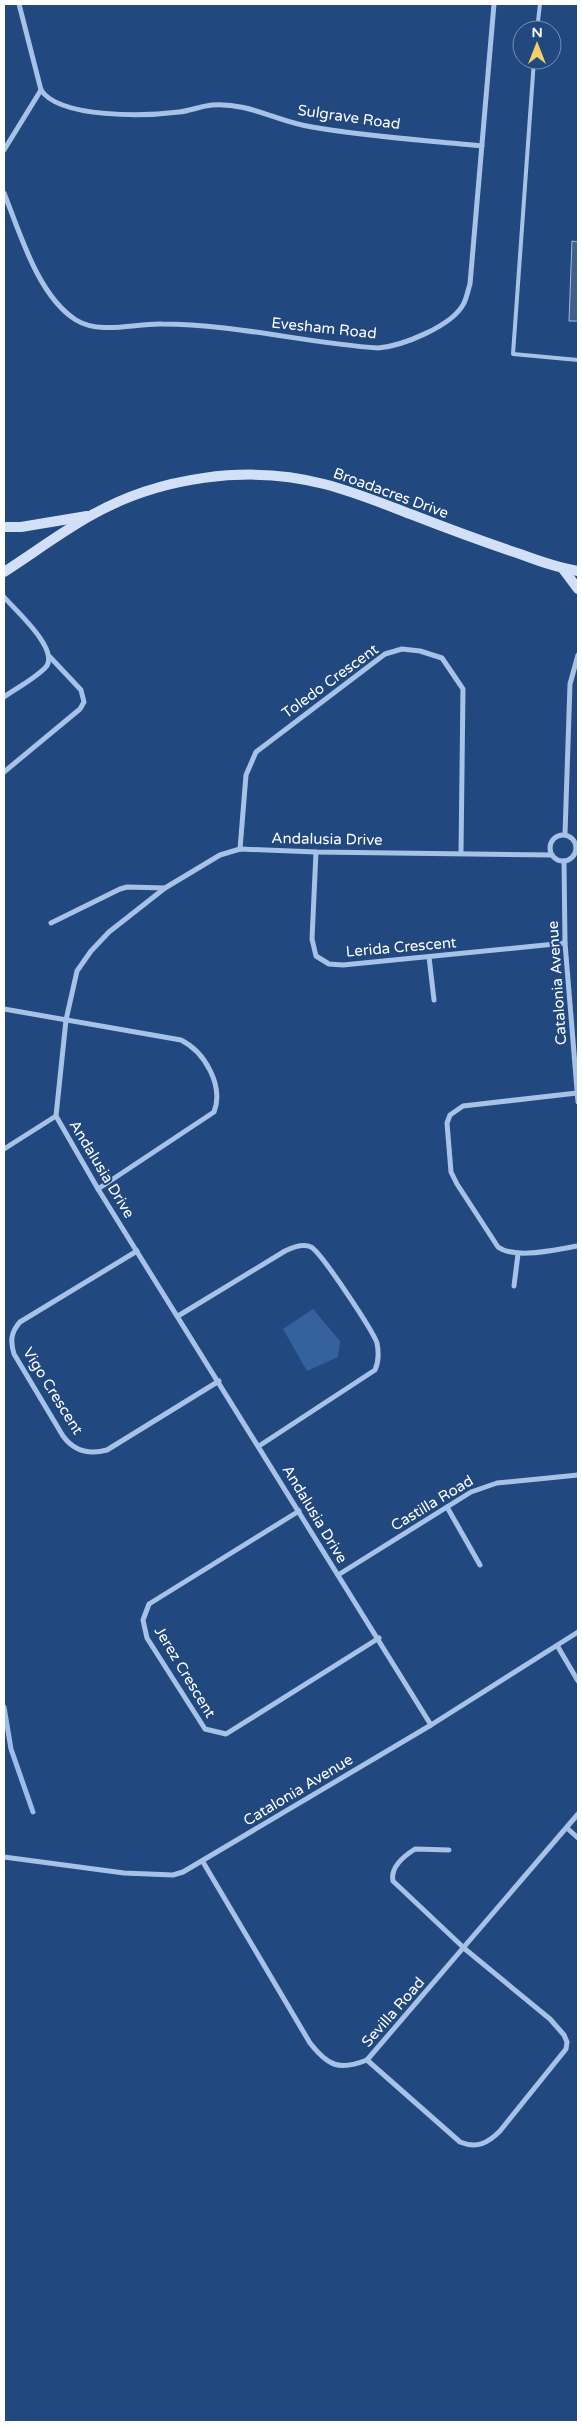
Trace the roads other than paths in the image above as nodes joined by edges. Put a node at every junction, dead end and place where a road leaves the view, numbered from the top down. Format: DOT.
graph roads {
  1 [pos="19,4"];
  2 [pos="494,4"];
  3 [pos="540,4"];
  4 [pos="538,20"];
  5 [pos="533,70"];
  6 [pos="41,90"];
  7 [pos="482,146"];
  8 [pos="4,150"];
  9 [pos="4,193"];
  10 [pos="578,360"];
  11 [pos="91,516"];
  12 [pos="4,527"];
  13 [pos="563,569"];
  14 [pos="578,571"];
  15 [pos="4,572"];
  16 [pos="578,589"];
  17 [pos="4,597"];
  18 [pos="578,656"];
  19 [pos="50,657"];
  20 [pos="4,697"];
  21 [pos="4,772"];
  22 [pos="565,834"];
  23 [pos="578,846"];
  24 [pos="240,849"];
  25 [pos="316,852"];
  26 [pos="461,854"];
  27 [pos="552,855"];
  28 [pos="564,861"];
  29 [pos="165,888"];
  30 [pos="51,923"];
  31 [pos="566,943"];
  32 [pos="429,957"];
  33 [pos="434,1000"];
  34 [pos="4,1009"];
  35 [pos="571,1014"];
  36 [pos="578,1014"];
  37 [pos="66,1020"];
  38 [pos="577,1094"];
  39 [pos="578,1102"];
  40 [pos="56,1116"];
  41 [pos="4,1149"];
  42 [pos="98,1188"];
  43 [pos="578,1246"];
  44 [pos="137,1251"];
  45 [pos="518,1254"];
  46 [pos="514,1286"];
  47 [pos="178,1316"];
  48 [pos="219,1381"];
  49 [pos="259,1446"];
  50 [pos="578,1475"];
  51 [pos="447,1508"];
  52 [pos="299,1511"];
  53 [pos="480,1565"];
  54 [pos="338,1575"];
  55 [pos="578,1632"];
  56 [pos="379,1638"];
  57 [pos="558,1646"];
  58 [pos="578,1681"];
  59 [pos="431,1725"];
  60 [pos="578,1814"];
  61 [pos="568,1828"];
  62 [pos="578,1838"];
  63 [pos="449,1850"];
  64 [pos="4,1857"];
  65 [pos="203,1862"];
  66 [pos="464,1949"];
  67 [pos="367,2060"];
  1 -- 6 [label="street"];
  2 -- 7 [label="street, Evesham Road"];
  3 -- 4 [label="lane"];
  5 -- 10 [label="lane"];
  6 -- 7 [label="street, Sulgrave Road"];
  6 -- 8 [label="street"];
  7 -- 9 [label="street, Evesham Road"];
  11 -- 12 [label="street, Broadacres Drive"];
  11 -- 13 [label="street, Broadacres Drive"];
  11 -- 15 [label="street, Broadacres Drive"];
  13 -- 14 [label="street, Broadacres Drive"];
  13 -- 16 [label="street"];
  17 -- 19 [label="street"];
  18 -- 22 [label="street"];
  19 -- 20 [label="street"];
  19 -- 21 [label="street"];
  22 -- 23 [label="street"];
  22 -- 27 [label="street"];
  23 -- 28 [label="street"];
  24 -- 25 [label="street, Andalusia Drive"];
  24 -- 26 [label="street, Toledo Crescent"];
  24 -- 29 [label="street, Andalusia Drive"];
  25 -- 26 [label="street, Andalusia Drive"];
  25 -- 32 [label="street, Lerida Crescent"];
  26 -- 27 [label="street, Andalusia Drive"];
  27 -- 28 [label="street"];
  28 -- 31 [label="street, Catalonia Avenue"];
  29 -- 30 [label="street"];
  29 -- 37 [label="street, Andalusia Drive"];
  31 -- 32 [label="street, Lerida Crescent"];
  31 -- 35 [label="street, Catalonia Avenue"];
  32 -- 33 [label="street"];
  34 -- 37 [label="street"];
  35 -- 36 [label="street"];
  35 -- 38 [label="street, Catalonia Avenue"];
  37 -- 40 [label="street, Andalusia Drive"];
  37 -- 42 [label="street"];
  38 -- 39 [label="street, Catalonia Avenue"];
  38 -- 45 [label="street"];
  40 -- 41 [label="street"];
  40 -- 42 [label="street, Andalusia Drive"];
  42 -- 44 [label="street, Andalusia Drive"];
  43 -- 45 [label="street"];
  44 -- 47 [label="street, Andalusia Drive"];
  44 -- 48 [label="street, Vigo Crescent"];
  45 -- 46 [label="street"];
  47 -- 48 [label="street, Andalusia Drive"];
  47 -- 49 [label="street"];
  48 -- 49 [label="street, Andalusia Drive"];
  49 -- 52 [label="street, Andalusia Drive"];
  50 -- 51 [label="street, Castilla Road"];
  51 -- 53 [label="street"];
  51 -- 54 [label="street, Castilla Road"];
  52 -- 54 [label="street, Andalusia Drive"];
  52 -- 56 [label="street, Jerez Crescent"];
  54 -- 56 [label="street, Andalusia Drive"];
  55 -- 57 [label="street, Catalonia Avenue"];
  56 -- 59 [label="street, Andalusia Drive"];
  57 -- 58 [label="street"];
  57 -- 59 [label="street, Catalonia Avenue"];
  59 -- 65 [label="street, Catalonia Avenue"];
  60 -- 61 [label="street, Sevilla Road"];
  61 -- 62 [label="street"];
  61 -- 66 [label="street, Sevilla Road"];
  63 -- 66 [label="street"];
  64 -- 65 [label="street, Catalonia Avenue"];
  65 -- 67 [label="street, Sevilla Road"];
  66 -- 67 [label="street, Sevilla Road"];
  66 -- 67 [label="street"];
}
